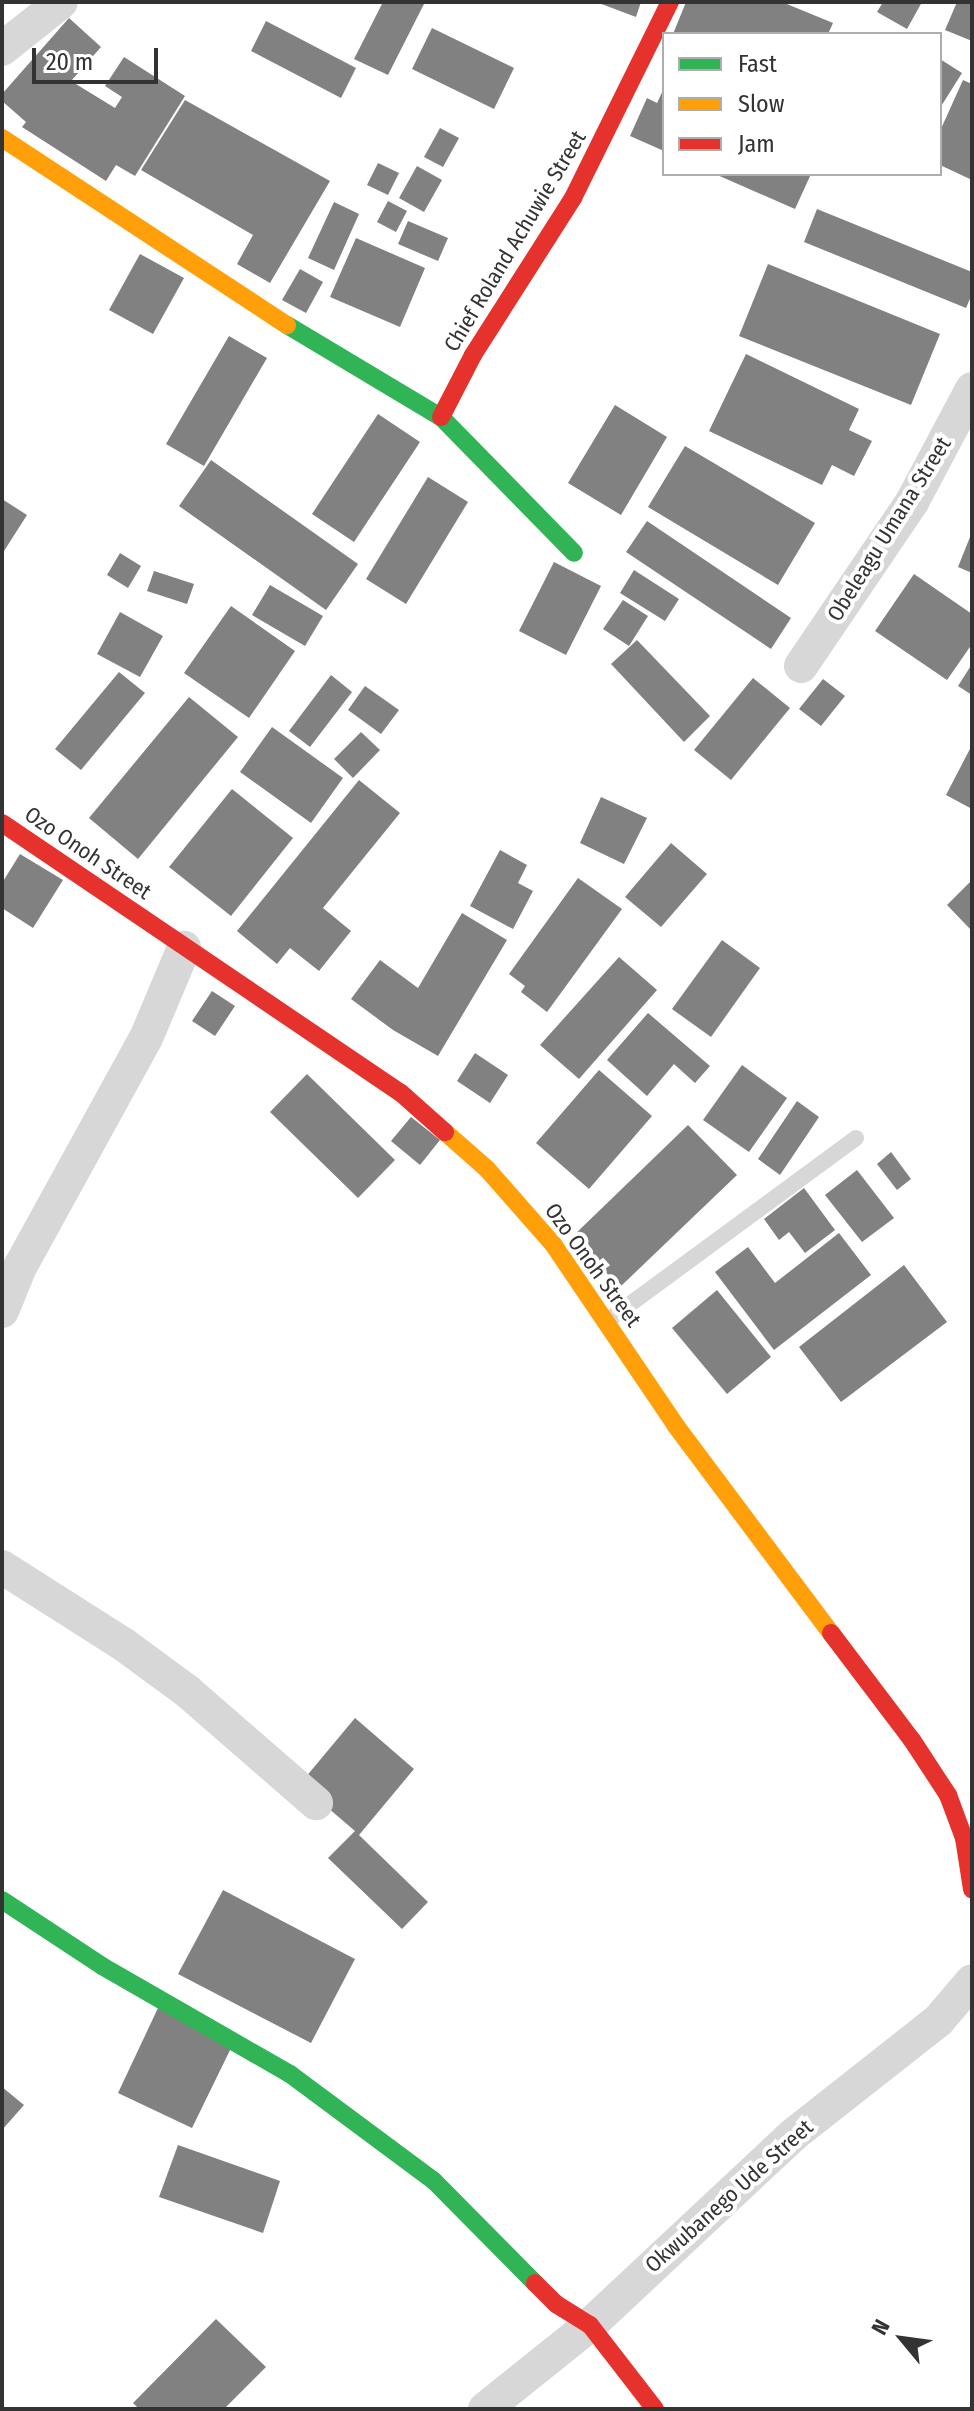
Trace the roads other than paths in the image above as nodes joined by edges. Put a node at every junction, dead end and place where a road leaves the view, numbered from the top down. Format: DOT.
graph roads {
  1 [pos="61,2"];
  2 [pos="670,2"];
  3 [pos="2,49"];
  4 [pos="2,138"];
  5 [pos="972,389"];
  6 [pos="441,417"];
  7 [pos="574,553"];
  8 [pos="801,666"];
  9 [pos="2,823"];
  10 [pos="184,948"];
  11 [pos="856,1138"];
  12 [pos="2,1311"];
  13 [pos="606,1322"];
  14 [pos="2,1567"];
  15 [pos="316,1803"];
  16 [pos="972,1889"];
  17 [pos="2,1900"];
  18 [pos="972,1981"];
  19 [pos="590,2325"];
  20 [pos="485,2409"];
  21 [pos="655,2409"];
  1 -- 3 [label="street"];
  2 -- 6 [label="street, Chief Roland Achuwie Street"];
  4 -- 6 [label="street"];
  5 -- 8 [label="street, Obeleagu Umana Street"];
  6 -- 7 [label="street"];
  9 -- 10 [label="street, Ozo Onoh Street"];
  10 -- 12 [label="street"];
  10 -- 13 [label="street, Ozo Onoh Street"];
  11 -- 13 [label="lane"];
  13 -- 16 [label="street, Ozo Onoh Street"];
  14 -- 15 [label="street"];
  17 -- 19 [label="street"];
  18 -- 19 [label="street, Okwubanego Ude Street"];
  19 -- 20 [label="street, Okwubanego Ude Street"];
  19 -- 21 [label="street"];
}
